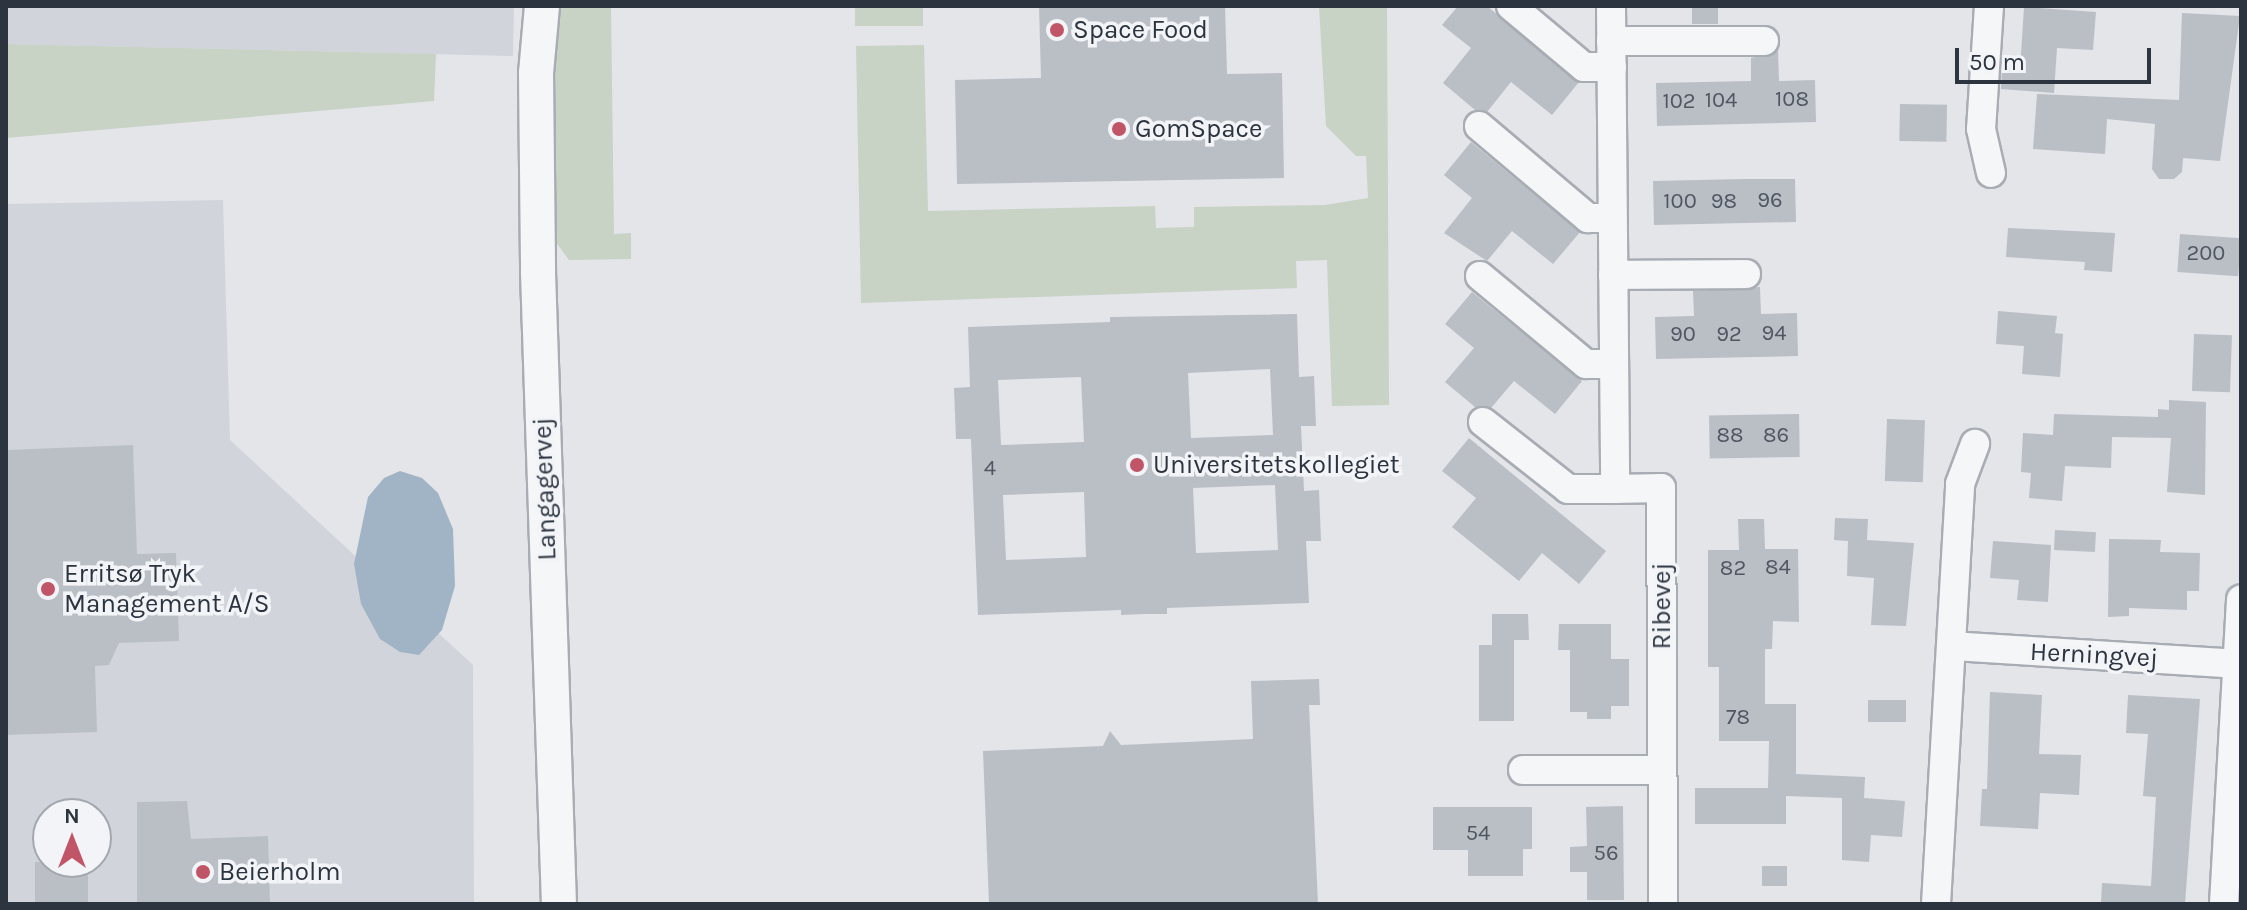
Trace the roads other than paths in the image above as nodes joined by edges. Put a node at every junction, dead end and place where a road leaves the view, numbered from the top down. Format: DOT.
graph roads {
  1 [pos="529,6"];
  2 [pos="542,6"];
  3 [pos="1511,6"];
  4 [pos="1611,6"];
  5 [pos="1989,6"];
  6 [pos="1764,41"];
  7 [pos="1612,54"];
  8 [pos="536,73"];
  9 [pos="1479,126"];
  10 [pos="1991,173"];
  11 [pos="1612,218"];
  12 [pos="1746,274"];
  13 [pos="1613,275"];
  14 [pos="1480,276"];
  15 [pos="1613,364"];
  16 [pos="1483,422"];
  17 [pos="1975,444"];
  18 [pos="1615,489"];
  19 [pos="2241,599"];
  20 [pos="1952,646"];
  21 [pos="2239,664"];
  22 [pos="1523,770"];
  23 [pos="1662,770"];
  24 [pos="559,904"];
  25 [pos="1663,904"];
  26 [pos="1936,904"];
  27 [pos="2224,904"];
  1 -- 8 [label="street, Langagervej"];
  2 -- 8 [label="street, Langagervej"];
  3 -- 7 [label="street"];
  4 -- 7 [label="street"];
  5 -- 10 [label="street"];
  6 -- 7 [label="street"];
  7 -- 11 [label="street"];
  8 -- 24 [label="street, Langagervej"];
  9 -- 11 [label="street"];
  11 -- 13 [label="street"];
  12 -- 13 [label="street"];
  13 -- 15 [label="street"];
  14 -- 15 [label="street"];
  15 -- 18 [label="street"];
  16 -- 18 [label="street, Ribevej"];
  17 -- 20 [label="street"];
  18 -- 23 [label="street, Ribevej"];
  19 -- 21 [label="street"];
  20 -- 21 [label="street, Herningvej"];
  20 -- 26 [label="street"];
  21 -- 27 [label="street"];
  22 -- 23 [label="street"];
  23 -- 25 [label="street, Ribevej"];
}
